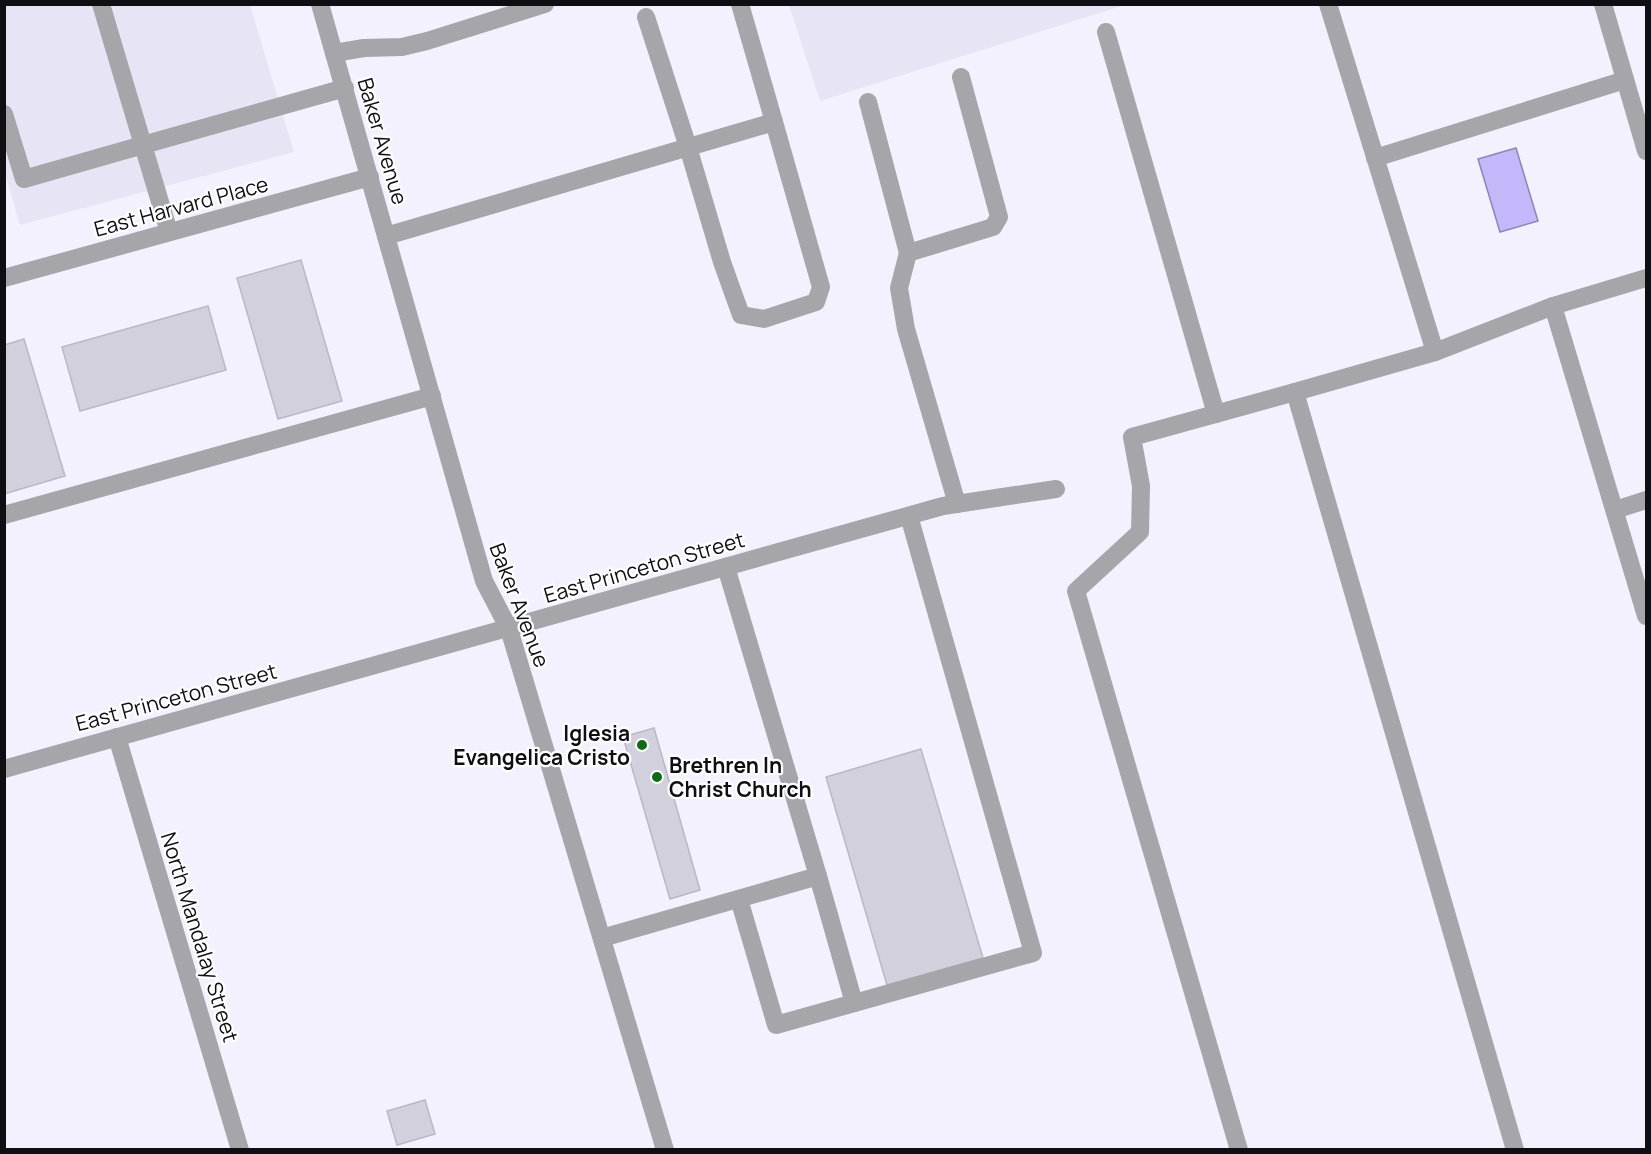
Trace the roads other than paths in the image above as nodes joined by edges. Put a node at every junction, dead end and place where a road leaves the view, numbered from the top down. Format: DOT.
graph roads {
  1 [pos="101,4"];
  2 [pos="320,4"];
  3 [pos="545,4"];
  4 [pos="740,4"];
  5 [pos="1328,4"];
  6 [pos="1603,4"];
  7 [pos="646,17"];
  8 [pos="1106,32"];
  9 [pos="334,53"];
  10 [pos="961,77"];
  11 [pos="1625,80"];
  12 [pos="345,88"];
  13 [pos="868,102"];
  14 [pos="4,114"];
  15 [pos="774,122"];
  16 [pos="143,145"];
  17 [pos="688,147"];
  18 [pos="1647,151"];
  19 [pos="1376,158"];
  20 [pos="370,177"];
  21 [pos="170,232"];
  22 [pos="386,236"];
  23 [pos="908,253"];
  24 [pos="4,278"];
  25 [pos="1647,278"];
  26 [pos="1553,306"];
  27 [pos="1435,352"];
  28 [pos="1295,392"];
  29 [pos="432,396"];
  30 [pos="1216,414"];
  31 [pos="1056,489"];
  32 [pos="1647,500"];
  33 [pos="957,504"];
  34 [pos="1615,510"];
  35 [pos="4,515"];
  36 [pos="909,516"];
  37 [pos="726,567"];
  38 [pos="1647,616"];
  39 [pos="509,628"];
  40 [pos="117,737"];
  41 [pos="4,769"];
  42 [pos="818,876"];
  43 [pos="739,899"];
  44 [pos="602,938"];
  45 [pos="854,1003"];
  46 [pos="240,1149"];
  47 [pos="666,1149"];
  48 [pos="1239,1149"];
  49 [pos="1515,1149"];
  1 -- 16 [label="street"];
  2 -- 9 [label="street, Baker Avenue"];
  3 -- 9 [label="street"];
  4 -- 15 [label="street"];
  5 -- 19 [label="street"];
  6 -- 11 [label="street"];
  7 -- 17 [label="street"];
  8 -- 30 [label="street"];
  9 -- 12 [label="street, Baker Avenue"];
  10 -- 23 [label="street"];
  11 -- 18 [label="street"];
  11 -- 19 [label="street"];
  12 -- 16 [label="street"];
  12 -- 20 [label="street, Baker Avenue"];
  13 -- 23 [label="street"];
  14 -- 16 [label="street"];
  15 -- 17 [label="street"];
  15 -- 17 [label="street"];
  16 -- 21 [label="street"];
  17 -- 22 [label="street"];
  19 -- 27 [label="street"];
  20 -- 21 [label="street, East Harvard Place"];
  20 -- 22 [label="street, Baker Avenue"];
  21 -- 24 [label="street, East Harvard Place"];
  22 -- 29 [label="street, Baker Avenue"];
  23 -- 33 [label="street"];
  25 -- 26 [label="street"];
  26 -- 27 [label="street"];
  26 -- 34 [label="street"];
  27 -- 28 [label="street"];
  28 -- 30 [label="street"];
  28 -- 49 [label="street"];
  29 -- 35 [label="street"];
  29 -- 39 [label="street, Baker Avenue"];
  30 -- 48 [label="street"];
  31 -- 33 [label="street, East Princeton Street"];
  32 -- 34 [label="street"];
  33 -- 36 [label="street, East Princeton Street"];
  34 -- 38 [label="street"];
  36 -- 37 [label="street, East Princeton Street"];
  36 -- 45 [label="street"];
  37 -- 39 [label="street, East Princeton Street"];
  37 -- 42 [label="street"];
  39 -- 40 [label="street, East Princeton Street"];
  39 -- 44 [label="street, Baker Avenue"];
  40 -- 41 [label="street, East Princeton Street"];
  40 -- 46 [label="street, North Mandalay Street"];
  42 -- 43 [label="street"];
  42 -- 45 [label="street"];
  43 -- 44 [label="street"];
  43 -- 45 [label="street"];
  44 -- 47 [label="street, Baker Avenue"];
}
